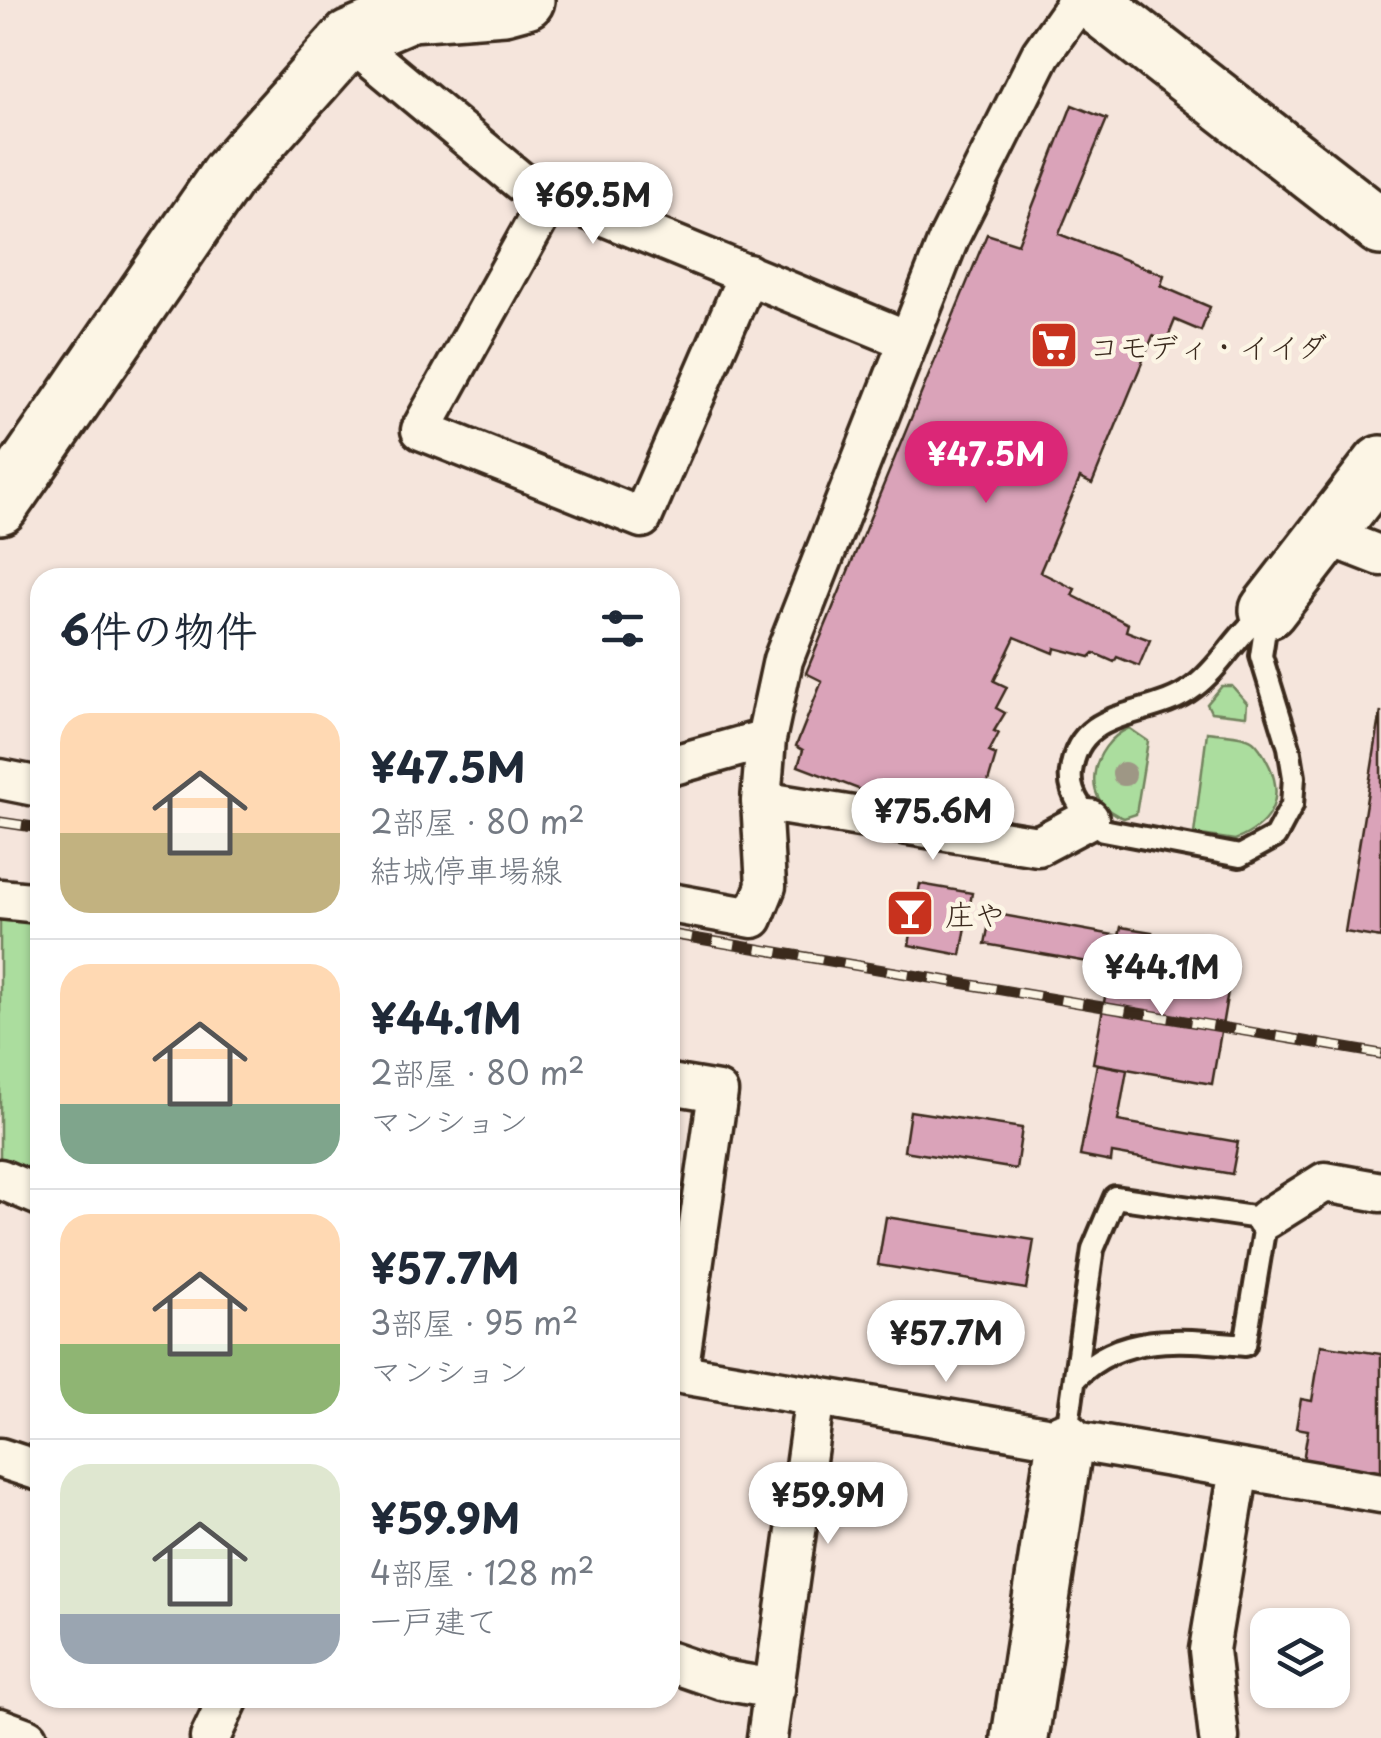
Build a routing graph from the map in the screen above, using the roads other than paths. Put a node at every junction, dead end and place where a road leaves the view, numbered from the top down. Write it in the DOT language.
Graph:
graph roads {
  1 [pos="526,0"];
  2 [pos="1079,0"];
  3 [pos="1090,0"];
  4 [pos="349,39"];
  5 [pos="552,194"];
  6 [pos="1381,227"];
  7 [pos="748,274"];
  8 [pos="907,340"];
  9 [pos="1381,464"];
  10 [pos="0,506"];
  11 [pos="1327,534"];
  12 [pos="1381,556"];
  13 [pos="1268,610"];
  14 [pos="766,739"];
  15 [pos="680,763"];
  16 [pos="0,780"];
  17 [pos="30,785"];
  18 [pos="761,801"];
  19 [pos="1088,819"];
  20 [pos="0,900"];
  21 [pos="30,902"];
  22 [pos="680,905"];
  23 [pos="680,1086"];
  24 [pos="0,1179"];
  25 [pos="30,1192"];
  26 [pos="1381,1192"];
  27 [pos="1266,1219"];
  28 [pos="680,1334"];
  29 [pos="680,1373"];
  30 [pos="1077,1377"];
  31 [pos="815,1396"];
  32 [pos="1066,1440"];
  33 [pos="0,1458"];
  34 [pos="30,1468"];
  35 [pos="1239,1468"];
  36 [pos="1381,1493"];
  37 [pos="680,1665"];
  38 [pos="775,1689"];
  39 [pos="224,1708"];
  40 [pos="0,1728"];
  41 [pos="27,1738"];
  42 [pos="210,1738"];
  43 [pos="767,1738"];
  44 [pos="1020,1738"];
  45 [pos="1219,1738"];
  1 -- 4 [label="street"];
  2 -- 8 [label="street"];
  3 -- 6 [label="street"];
  4 -- 5 [label="street"];
  4 -- 10 [label="street"];
  5 -- 7 [label="street"];
  5 -- 7 [label="street"];
  7 -- 8 [label="street"];
  8 -- 14 [label="street"];
  9 -- 11 [label="street"];
  11 -- 12 [label="street"];
  11 -- 13 [label="street"];
  13 -- 19 [label="lane"];
  13 -- 19 [label="lane"];
  14 -- 15 [label="street"];
  14 -- 18 [label="street"];
  16 -- 17 [label="street"];
  18 -- 19 [label="street"];
  18 -- 22 [label="street"];
  20 -- 21 [label="street"];
  23 -- 28 [label="street"];
  24 -- 25 [label="street"];
  26 -- 27 [label="street"];
  27 -- 30 [label="lane"];
  27 -- 30 [label="lane"];
  29 -- 31 [label="street"];
  30 -- 32 [label="lane"];
  31 -- 32 [label="street"];
  31 -- 38 [label="street"];
  32 -- 35 [label="street"];
  32 -- 44 [label="street"];
  33 -- 34 [label="street"];
  35 -- 36 [label="street"];
  35 -- 45 [label="street"];
  37 -- 38 [label="street"];
  38 -- 43 [label="street"];
  39 -- 42 [label="street"];
  40 -- 41 [label="street"];
}
